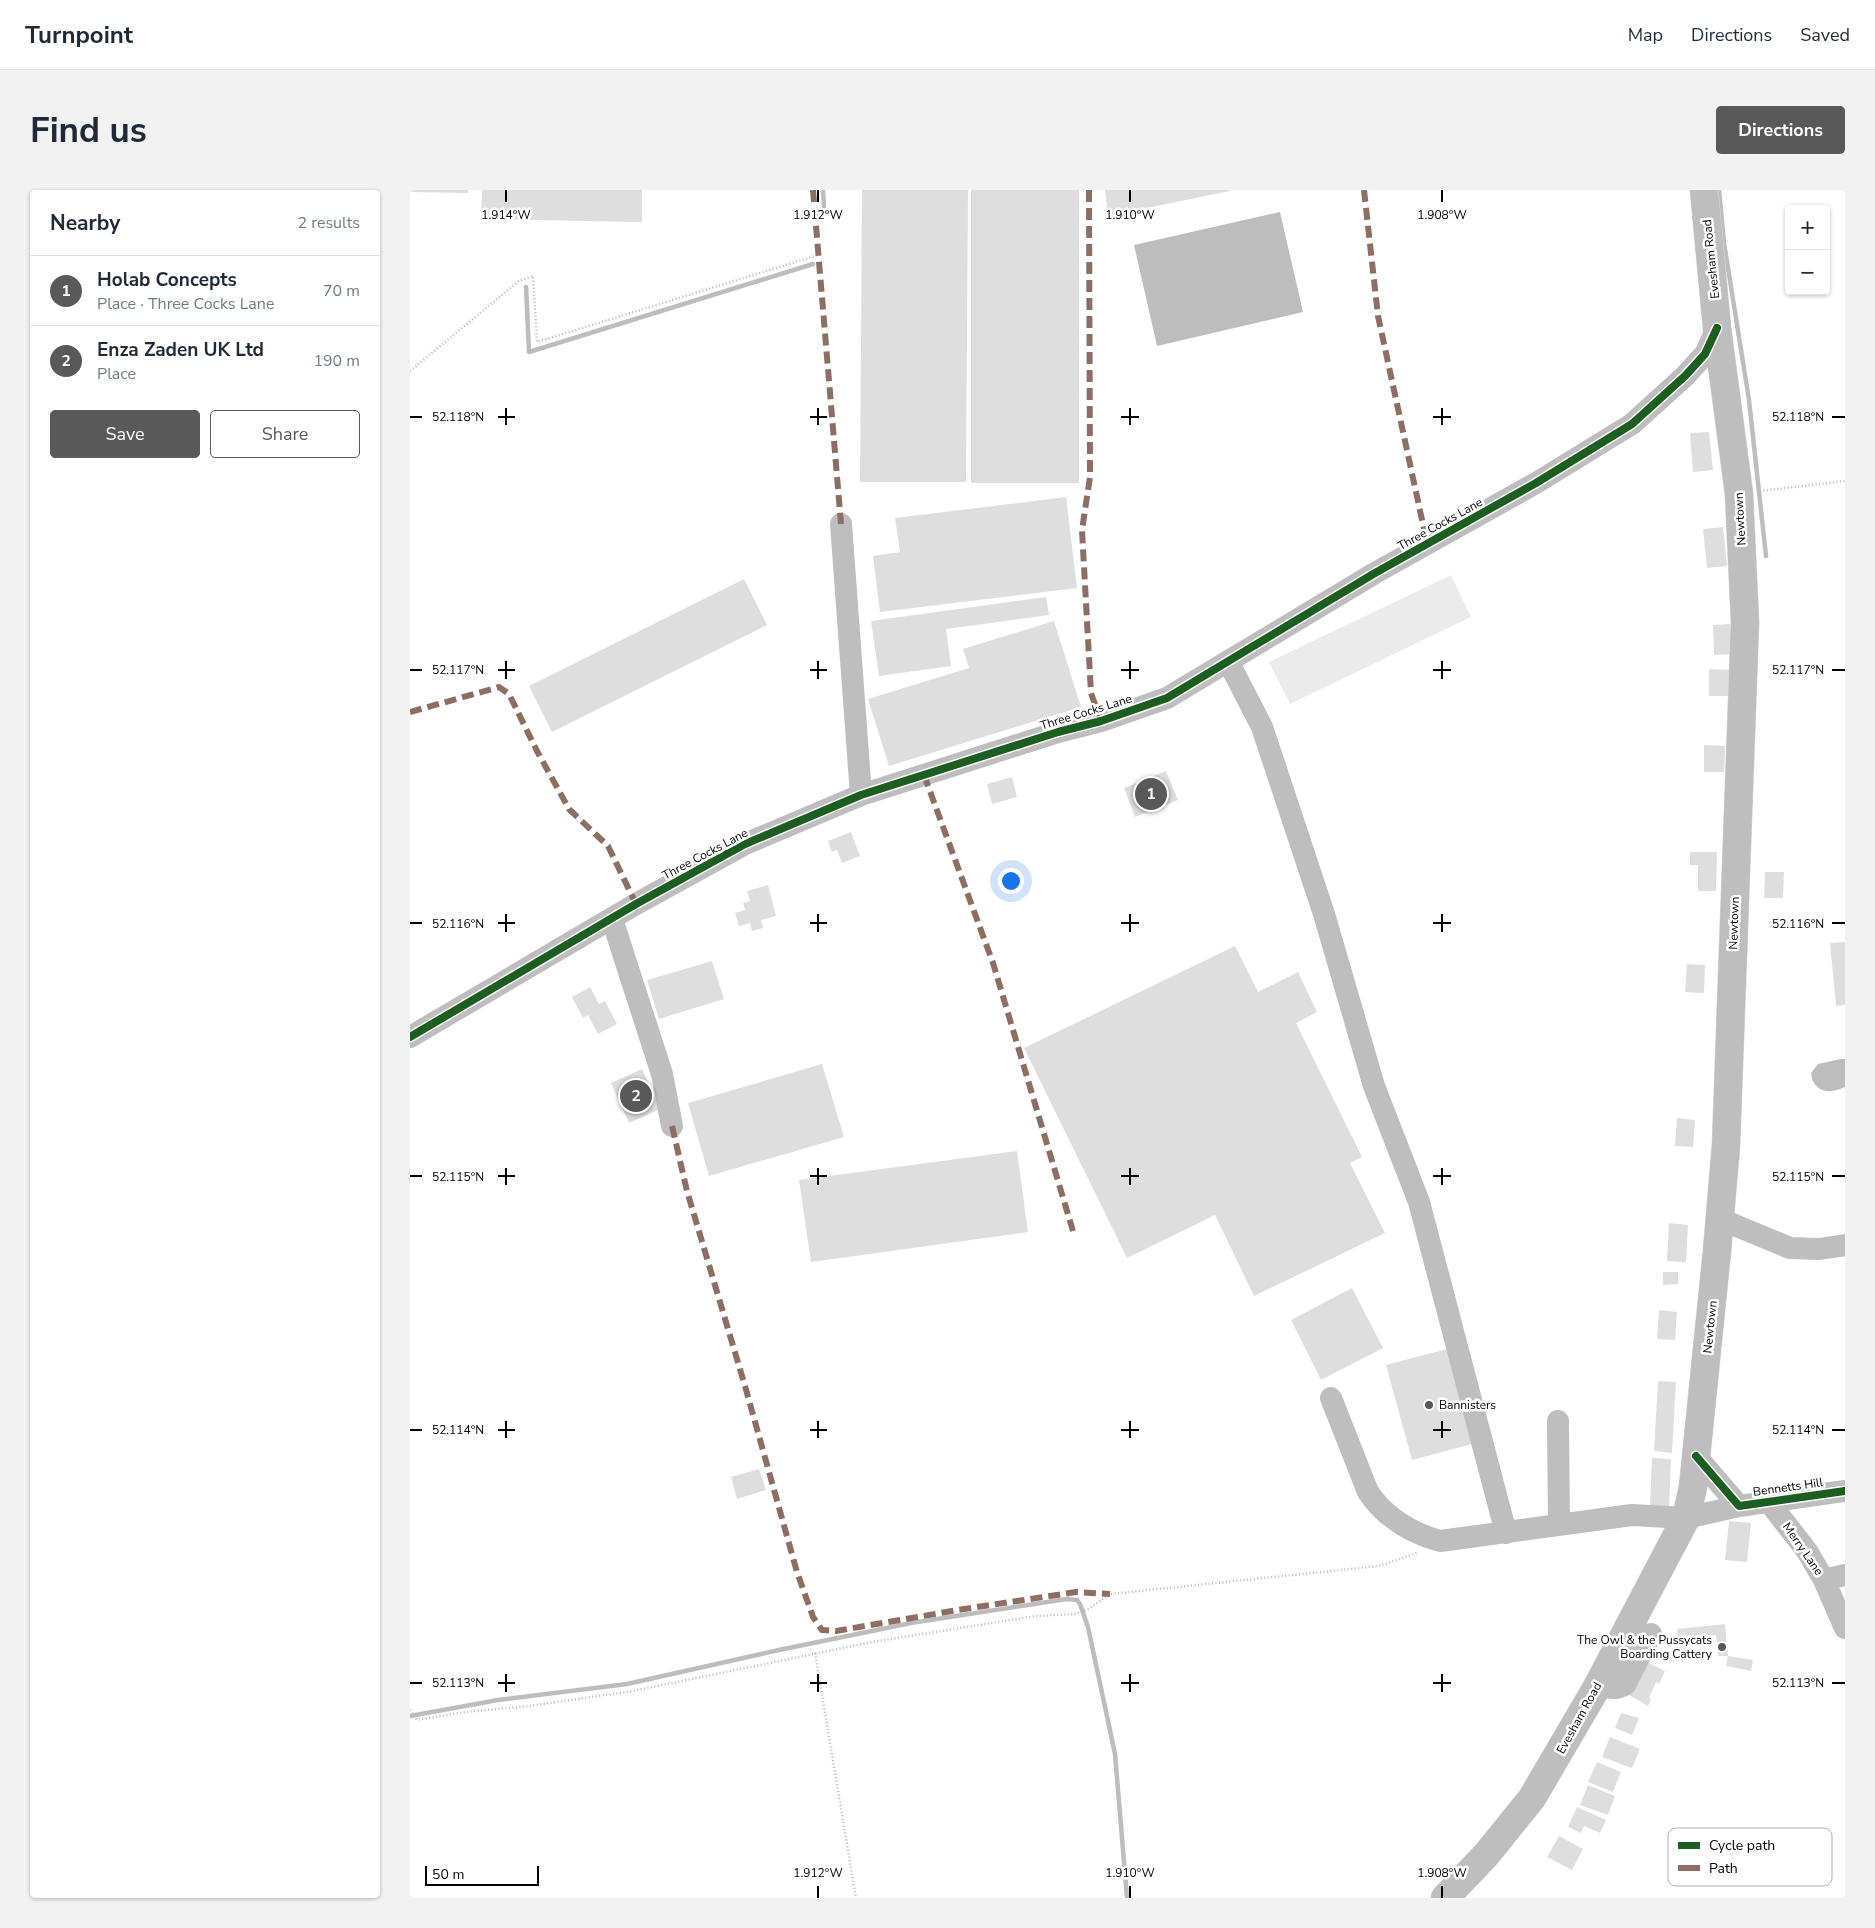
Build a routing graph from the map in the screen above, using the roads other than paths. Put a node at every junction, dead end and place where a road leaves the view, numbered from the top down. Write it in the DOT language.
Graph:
graph roads {
  1 [pos="1704,190"];
  2 [pos="1718,328"];
  3 [pos="1685,376"];
  4 [pos="1724,382"];
  5 [pos="841,524"];
  6 [pos="1228,661"];
  7 [pos="861,795"];
  8 [pos="612,919"];
  9 [pos="410,1037"];
  10 [pos="672,1126"];
  11 [pos="1720,1219"];
  12 [pos="1845,1245"];
  13 [pos="1331,1398"];
  14 [pos="1558,1421"];
  15 [pos="1696,1456"];
  16 [pos="1845,1491"];
  17 [pos="1768,1501"];
  18 [pos="1739,1506"];
  19 [pos="1686,1518"];
  20 [pos="1559,1524"];
  21 [pos="1506,1532"];
  22 [pos="1835,1578"];
  23 [pos="1845,1628"];
  24 [pos="1651,1634"];
  25 [pos="1597,1686"];
  26 [pos="1445,1898"];
  1 -- 2 [label="main road, Evesham Road"];
  2 -- 3 [label="street, Three Cocks Lane"];
  2 -- 4 [label="main road, Newtown"];
  3 -- 4 [label="street"];
  3 -- 6 [label="street, Three Cocks Lane"];
  4 -- 11 [label="main road, Newtown"];
  5 -- 7 [label="street"];
  6 -- 7 [label="street, Three Cocks Lane"];
  6 -- 21 [label="street"];
  7 -- 8 [label="street, Three Cocks Lane"];
  8 -- 9 [label="street, Three Cocks Lane"];
  8 -- 10 [label="street"];
  11 -- 12 [label="street"];
  11 -- 15 [label="main road, Newtown"];
  13 -- 21 [label="street, Bennetts Hill"];
  14 -- 20 [label="street"];
  15 -- 18 [label="street, Bennetts Hill"];
  15 -- 19 [label="main road, Newtown"];
  16 -- 17 [label="street, Bennetts Hill"];
  17 -- 18 [label="street, Bennetts Hill"];
  17 -- 22 [label="street, Merry Lane"];
  18 -- 19 [label="street, Bennetts Hill"];
  19 -- 20 [label="street, Bennetts Hill"];
  19 -- 25 [label="main road, Evesham Road"];
  20 -- 21 [label="street, Bennetts Hill"];
  22 -- 23 [label="street, Merry Lane"];
  24 -- 25 [label="street"];
  25 -- 26 [label="main road, Evesham Road"];
}
